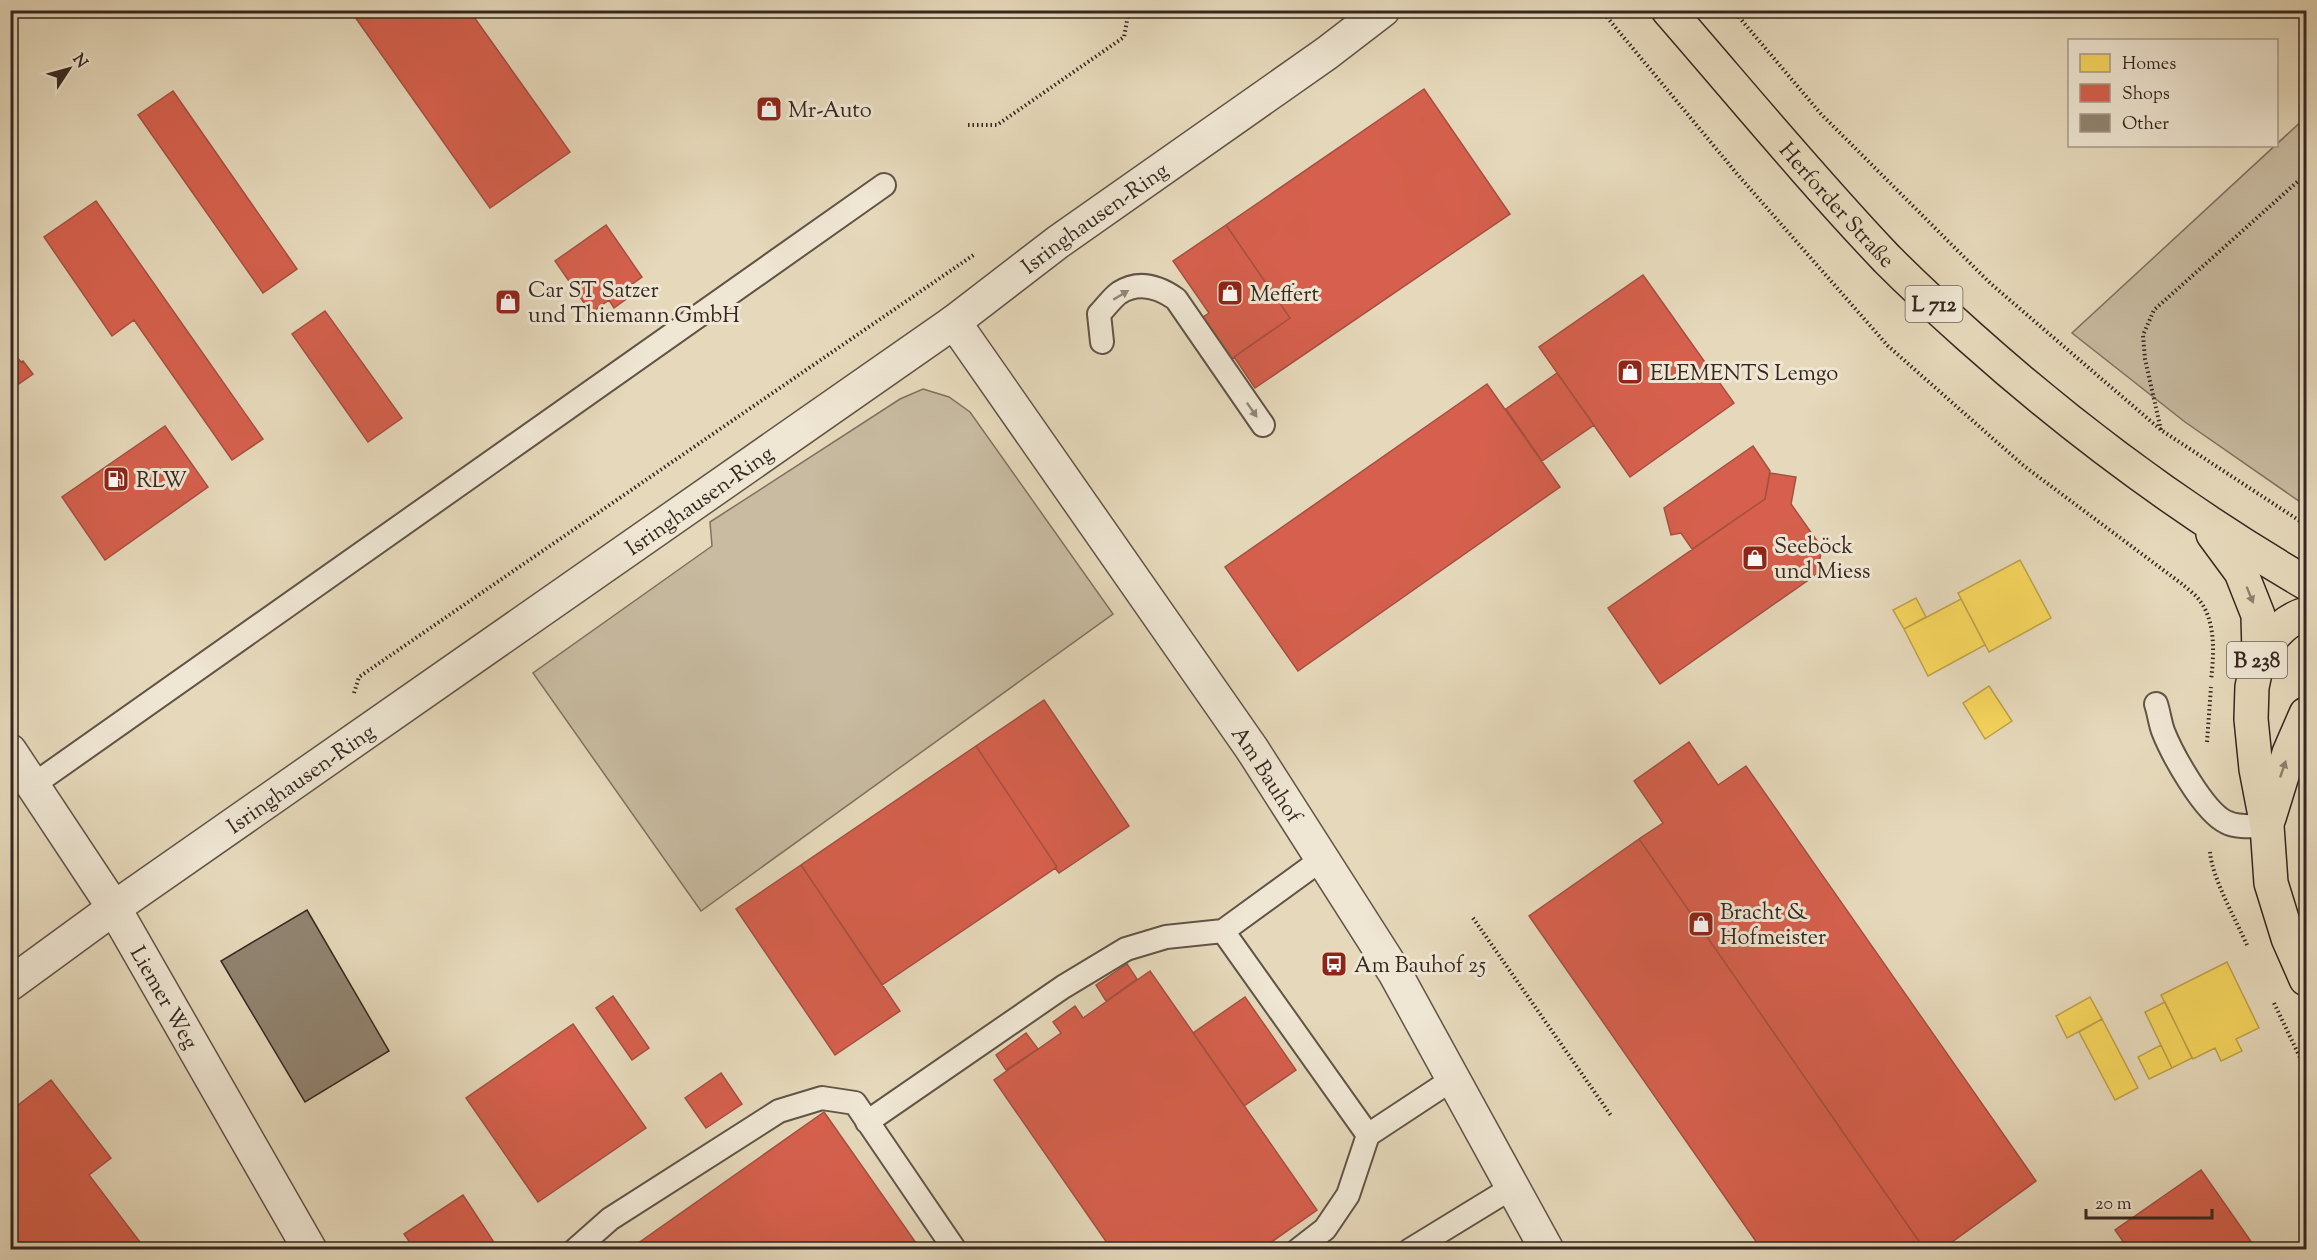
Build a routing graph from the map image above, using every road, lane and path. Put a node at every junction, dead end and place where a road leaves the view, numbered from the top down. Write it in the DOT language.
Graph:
graph roads {
  1 [pos="1129,10"];
  2 [pos="1383,10"];
  3 [pos="1601,10"];
  4 [pos="1668,10"];
  5 [pos="1732,10"];
  6 [pos="968,125"];
  7 [pos="2307,174"];
  8 [pos="884,185"];
  9 [pos="980,250"];
  10 [pos="954,322"];
  11 [pos="1102,342"];
  12 [pos="1263,424"];
  13 [pos="2161,430"];
  14 [pos="2194,513"];
  15 [pos="2307,525"];
  16 [pos="2307,583"];
  17 [pos="2307,614"];
  18 [pos="2259,654"];
  19 [pos="353,696"];
  20 [pos="2156,704"];
  21 [pos="2307,714"];
  22 [pos="10,751"];
  23 [pos="33,785"];
  24 [pos="2208,808"];
  25 [pos="2267,826"];
  26 [pos="1322,859"];
  27 [pos="114,908"];
  28 [pos="1473,918"];
  29 [pos="1223,931"];
  30 [pos="2248,948"];
  31 [pos="2307,979"];
  32 [pos="10,984"];
  33 [pos="2273,1002"];
  34 [pos="2307,1070"];
  35 [pos="1453,1079"];
  36 [pos="1612,1117"];
  37 [pos="867,1122"];
  38 [pos="1368,1135"];
  39 [pos="1513,1187"];
  40 [pos="310,1250"];
  41 [pos="575,1250"];
  42 [pos="955,1250"];
  43 [pos="1299,1250"];
  44 [pos="1410,1250"];
  45 [pos="1547,1250"];
  1 -- 6 [label="path"];
  2 -- 10 [label="street, Isringhausen-Ring"];
  3 -- 24 [label="path"];
  4 -- 14 [label="main road, Herforder Straße / L 712"];
  5 -- 13 [label="path"];
  7 -- 13 [label="path"];
  8 -- 23 [label="lane"];
  9 -- 19 [label="path"];
  10 -- 26 [label="street, Am Bauhof"];
  10 -- 27 [label="street, Isringhausen-Ring"];
  11 -- 12 [label="lane, one-way"];
  13 -- 15 [label="path"];
  14 -- 16 [label="main road, Herforder Straße"];
  14 -- 18 [label="main road, Herforder Straße / B 238, one-way"];
  17 -- 18 [label="main road, B 238"];
  18 -- 25 [label="main road, Herforder Straße / B 238"];
  20 -- 24 [label="lane"];
  25 -- 21 [label="main road, Herforder Straße / B 238, one-way"];
  22 -- 23 [label="street, Liemer Weg"];
  23 -- 27 [label="street, Liemer Weg"];
  24 -- 25 [label="lane"];
  24 -- 30 [label="path"];
  25 -- 31 [label="main road, Herforder Straße / B 238"];
  26 -- 29 [label="lane"];
  26 -- 35 [label="street, Am Bauhof"];
  27 -- 32 [label="street, Isringhausen-Ring"];
  27 -- 40 [label="street, Liemer Weg"];
  28 -- 36 [label="path"];
  29 -- 37 [label="lane"];
  29 -- 38 [label="lane"];
  33 -- 34 [label="path"];
  35 -- 38 [label="lane"];
  35 -- 39 [label="street, Am Bauhof"];
  37 -- 41 [label="lane"];
  37 -- 42 [label="lane"];
  38 -- 43 [label="lane"];
  39 -- 44 [label="lane"];
  39 -- 45 [label="street, Am Bauhof"];
}
